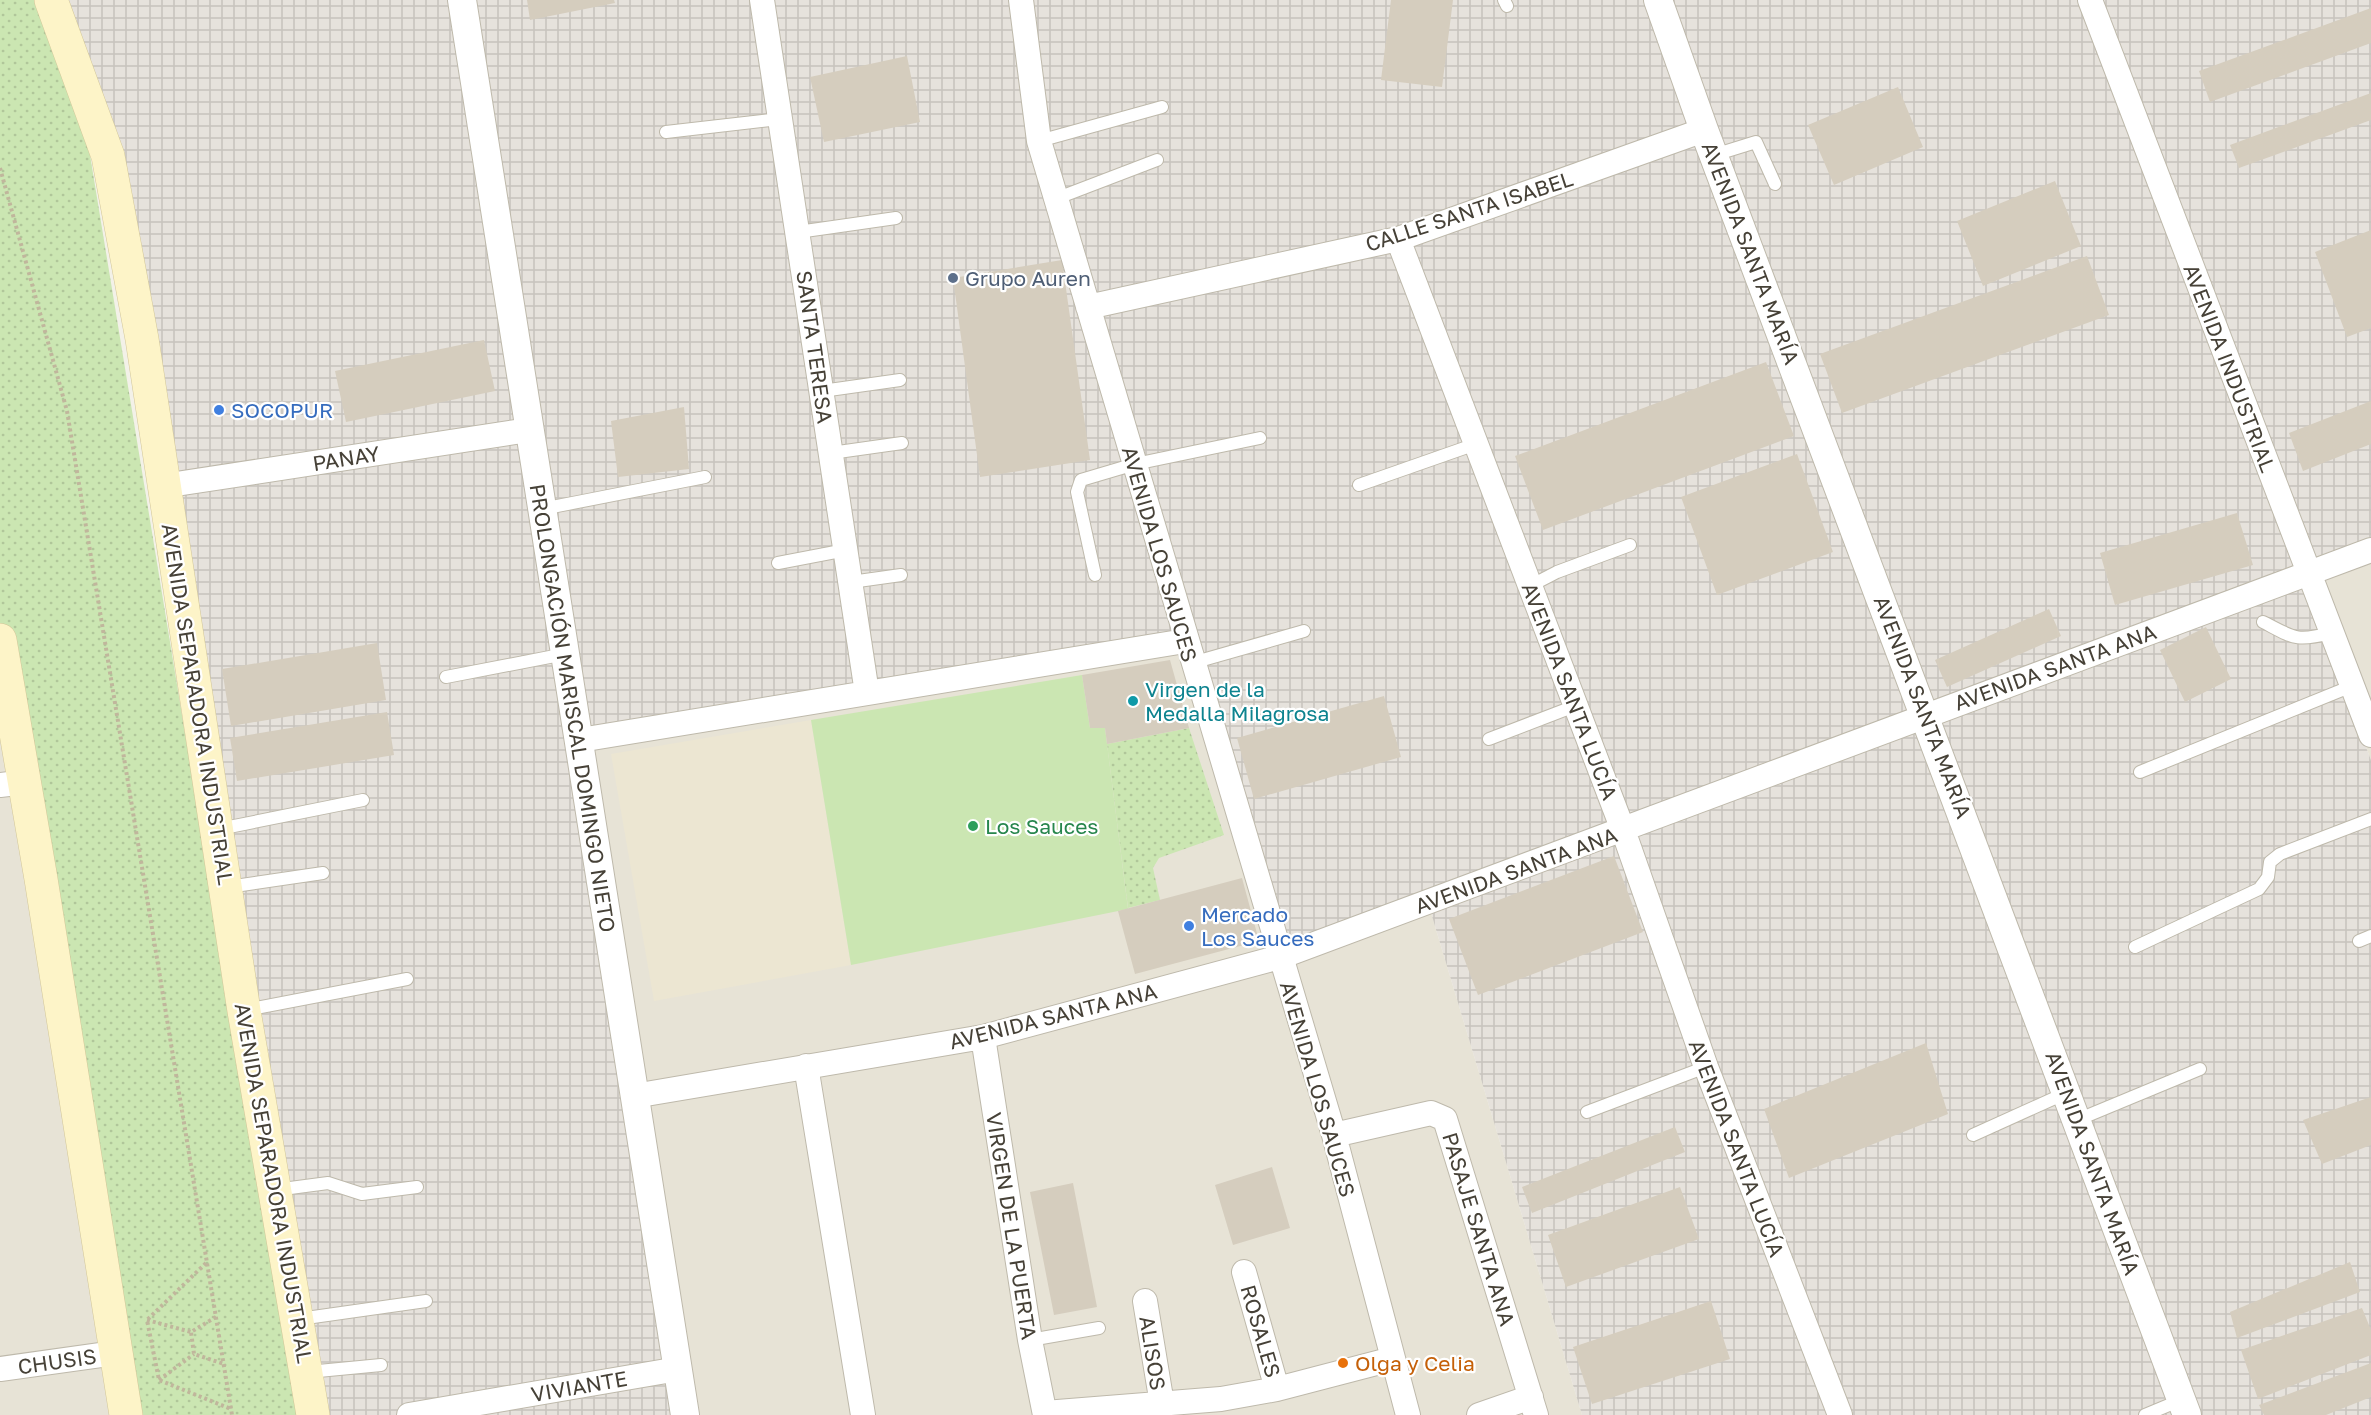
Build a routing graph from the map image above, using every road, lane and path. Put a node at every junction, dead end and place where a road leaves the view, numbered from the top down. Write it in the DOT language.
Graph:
graph roads {
  1 [pos="51,0"];
  2 [pos="462,0"];
  3 [pos="762,0"];
  4 [pos="1021,0"];
  5 [pos="1658,0"];
  6 [pos="2090,0"];
  7 [pos="1162,107"];
  8 [pos="779,119"];
  9 [pos="666,132"];
  10 [pos="1039,141"];
  11 [pos="1709,142"];
  12 [pos="1157,160"];
  13 [pos="0,168"];
  14 [pos="1775,184"];
  15 [pos="1056,199"];
  16 [pos="896,218"];
  17 [pos="798,232"];
  18 [pos="1398,239"];
  19 [pos="1089,307"];
  20 [pos="900,380"];
  21 [pos="822,391"];
  22 [pos="529,430"];
  23 [pos="1260,438"];
  24 [pos="902,443"];
  25 [pos="1476,444"];
  26 [pos="831,453"];
  27 [pos="1135,464"];
  28 [pos="705,477"];
  29 [pos="1359,485"];
  30 [pos="163,486"];
  31 [pos="542,509"];
  32 [pos="1630,544"];
  33 [pos="846,550"];
  34 [pos="2371,550"];
  35 [pos="778,563"];
  36 [pos="2308,573"];
  37 [pos="901,575"];
  38 [pos="1095,575"];
  39 [pos="851,582"];
  40 [pos="1530,586"];
  41 [pos="2263,622"];
  42 [pos="1304,631"];
  43 [pos="2331,633"];
  44 [pos="0,640"];
  45 [pos="1189,652"];
  46 [pos="566,654"];
  47 [pos="446,677"];
  48 [pos="2352,686"];
  49 [pos="867,693"];
  50 [pos="1575,706"];
  51 [pos="1925,714"];
  52 [pos="2371,735"];
  53 [pos="1489,739"];
  54 [pos="580,740"];
  55 [pos="2140,772"];
  56 [pos="13,784"];
  57 [pos="363,800"];
  58 [pos="2371,819"];
  59 [pos="218,829"];
  60 [pos="1623,830"];
  61 [pos="324,873"];
  62 [pos="228,887"];
  63 [pos="2371,936"];
  64 [pos="2359,942"];
  65 [pos="2135,947"];
  66 [pos="1280,957"];
  67 [pos="407,980"];
  68 [pos="244,1011"];
  69 [pos="983,1037"];
  70 [pos="806,1066"];
  71 [pos="1706,1067"];
  72 [pos="2200,1069"];
  73 [pos="2067,1092"];
  74 [pos="634,1096"];
  75 [pos="1587,1112"];
  76 [pos="2077,1120"];
  77 [pos="1973,1134"];
  78 [pos="1334,1135"];
  79 [pos="417,1187"];
  80 [pos="274,1190"];
  81 [pos="207,1263"];
  82 [pos="1244,1272"];
  83 [pos="426,1301"];
  84 [pos="1145,1301"];
  85 [pos="216,1317"];
  86 [pos="297,1319"];
  87 [pos="147,1320"];
  88 [pos="1100,1328"];
  89 [pos="191,1332"];
  90 [pos="1030,1340"];
  91 [pos="114,1353"];
  92 [pos="194,1354"];
  93 [pos="1392,1359"];
  94 [pos="224,1364"];
  95 [pos="381,1365"];
  96 [pos="0,1369"];
  97 [pos="678,1369"];
  98 [pos="306,1372"];
  99 [pos="159,1380"];
  100 [pos="1278,1389"];
  101 [pos="1162,1404"];
  102 [pos="1533,1406"];
  103 [pos="2184,1407"];
  104 [pos="231,1412"];
  105 [pos="1045,1414"];
  106 [pos="126,1415"];
  107 [pos="313,1415"];
  108 [pos="410,1415"];
  109 [pos="685,1415"];
  110 [pos="863,1415"];
  111 [pos="1408,1415"];
  112 [pos="1479,1415"];
  113 [pos="1839,1415"];
  114 [pos="2145,1415"];
  1 -- 30 [label="main road, AVENIDA SEPARADORA INDUSTRIAL"];
  2 -- 22 [label="street, PROLONGACIÓN MARISCAL DOMINGO NIETO"];
  3 -- 8 [label="street, SANTA TERESA"];
  4 -- 10 [label="street, AVENIDA LOS SAUCES"];
  5 -- 11 [label="street, AVENIDA SANTA MARÍA"];
  6 -- 36 [label="street, AVENIDA INDUSTRIAL"];
  7 -- 10 [label="lane"];
  8 -- 9 [label="lane"];
  8 -- 17 [label="street, SANTA TERESA"];
  10 -- 15 [label="street, AVENIDA LOS SAUCES"];
  11 -- 14 [label="lane"];
  11 -- 18 [label="street, CALLE SANTA ISABEL"];
  11 -- 51 [label="street, AVENIDA SANTA MARÍA"];
  12 -- 15 [label="lane"];
  13 -- 81 [label="path"];
  15 -- 19 [label="street, AVENIDA LOS SAUCES"];
  16 -- 17 [label="lane"];
  17 -- 21 [label="street, SANTA TERESA"];
  18 -- 19 [label="street, CALLE SANTA ISABEL"];
  18 -- 25 [label="street, AVENIDA SANTA LUCÍA"];
  19 -- 27 [label="street, AVENIDA LOS SAUCES"];
  20 -- 21 [label="lane"];
  21 -- 26 [label="street, SANTA TERESA"];
  22 -- 30 [label="street, PANAY"];
  22 -- 31 [label="street, PROLONGACIÓN MARISCAL DOMINGO NIETO"];
  23 -- 27 [label="lane"];
  24 -- 26 [label="lane"];
  25 -- 29 [label="lane"];
  25 -- 40 [label="street, AVENIDA SANTA LUCÍA"];
  26 -- 33 [label="street, SANTA TERESA"];
  27 -- 38 [label="lane"];
  27 -- 45 [label="street, AVENIDA LOS SAUCES"];
  28 -- 31 [label="lane"];
  30 -- 59 [label="main road, AVENIDA SEPARADORA INDUSTRIAL"];
  31 -- 46 [label="street, PROLONGACIÓN MARISCAL DOMINGO NIETO"];
  32 -- 40 [label="lane"];
  33 -- 35 [label="lane"];
  33 -- 39 [label="street, SANTA TERESA"];
  34 -- 36 [label="street, AVENIDA SANTA ANA"];
  36 -- 43 [label="street, AVENIDA INDUSTRIAL"];
  36 -- 51 [label="street, AVENIDA SANTA ANA"];
  37 -- 39 [label="lane"];
  39 -- 49 [label="street, SANTA TERESA"];
  40 -- 50 [label="street, AVENIDA SANTA LUCÍA"];
  41 -- 43 [label="lane"];
  42 -- 45 [label="lane"];
  43 -- 48 [label="street, AVENIDA INDUSTRIAL"];
  44 -- 56 [label="main road"];
  45 -- 49 [label="street"];
  45 -- 66 [label="street, AVENIDA LOS SAUCES"];
  46 -- 47 [label="lane"];
  46 -- 54 [label="street, PROLONGACIÓN MARISCAL DOMINGO NIETO"];
  48 -- 52 [label="street, AVENIDA INDUSTRIAL"];
  48 -- 55 [label="lane"];
  49 -- 54 [label="street"];
  50 -- 53 [label="lane"];
  50 -- 60 [label="street, AVENIDA SANTA LUCÍA"];
  51 -- 60 [label="street, AVENIDA SANTA ANA"];
  51 -- 73 [label="street, AVENIDA SANTA MARÍA"];
  54 -- 74 [label="street, PROLONGACIÓN MARISCAL DOMINGO NIETO"];
  56 -- 91 [label="main road"];
  57 -- 59 [label="lane"];
  58 -- 65 [label="lane"];
  59 -- 62 [label="main road, AVENIDA SEPARADORA INDUSTRIAL"];
  60 -- 66 [label="street, AVENIDA SANTA ANA"];
  60 -- 71 [label="street, AVENIDA SANTA LUCÍA"];
  61 -- 62 [label="lane"];
  62 -- 68 [label="main road, AVENIDA SEPARADORA INDUSTRIAL"];
  63 -- 64 [label="lane"];
  66 -- 69 [label="street, AVENIDA SANTA ANA"];
  66 -- 78 [label="street, AVENIDA LOS SAUCES"];
  67 -- 68 [label="lane"];
  68 -- 80 [label="main road, AVENIDA SEPARADORA INDUSTRIAL"];
  69 -- 70 [label="street, AVENIDA SANTA ANA"];
  69 -- 90 [label="street, VIRGEN DE LA PUERTA"];
  70 -- 74 [label="street, AVENIDA SANTA ANA"];
  70 -- 110 [label="street"];
  71 -- 75 [label="lane"];
  71 -- 113 [label="street, AVENIDA SANTA LUCÍA"];
  72 -- 76 [label="lane"];
  73 -- 76 [label="street, AVENIDA SANTA MARÍA"];
  73 -- 77 [label="lane"];
  74 -- 97 [label="street, PROLONGACIÓN MARISCAL DOMINGO NIETO"];
  76 -- 103 [label="street, AVENIDA SANTA MARÍA"];
  78 -- 93 [label="street, AVENIDA LOS SAUCES"];
  78 -- 102 [label="street, PASAJE SANTA ANA"];
  79 -- 80 [label="lane"];
  80 -- 86 [label="main road, AVENIDA SEPARADORA INDUSTRIAL"];
  81 -- 85 [label="path"];
  81 -- 87 [label="path"];
  82 -- 100 [label="street, ROSALES"];
  83 -- 86 [label="lane"];
  84 -- 101 [label="street, ALISOS"];
  85 -- 89 [label="path"];
  85 -- 94 [label="path"];
  86 -- 98 [label="main road, AVENIDA SEPARADORA INDUSTRIAL"];
  87 -- 89 [label="path"];
  87 -- 99 [label="path"];
  88 -- 90 [label="lane"];
  89 -- 92 [label="path"];
  90 -- 105 [label="street, VIRGEN DE LA PUERTA"];
  91 -- 96 [label="street, CHUSIS"];
  91 -- 106 [label="main road"];
  92 -- 94 [label="path"];
  92 -- 99 [label="path"];
  93 -- 100 [label="street"];
  93 -- 111 [label="street, AVENIDA LOS SAUCES"];
  94 -- 104 [label="path"];
  95 -- 98 [label="lane"];
  97 -- 108 [label="street, VIVIANTE"];
  97 -- 109 [label="street, PROLONGACIÓN MARISCAL DOMINGO NIETO"];
  98 -- 107 [label="main road, AVENIDA SEPARADORA INDUSTRIAL"];
  99 -- 104 [label="path"];
  100 -- 101 [label="street"];
  101 -- 105 [label="street"];
  102 -- 112 [label="street"];
  103 -- 114 [label="lane"];
}
